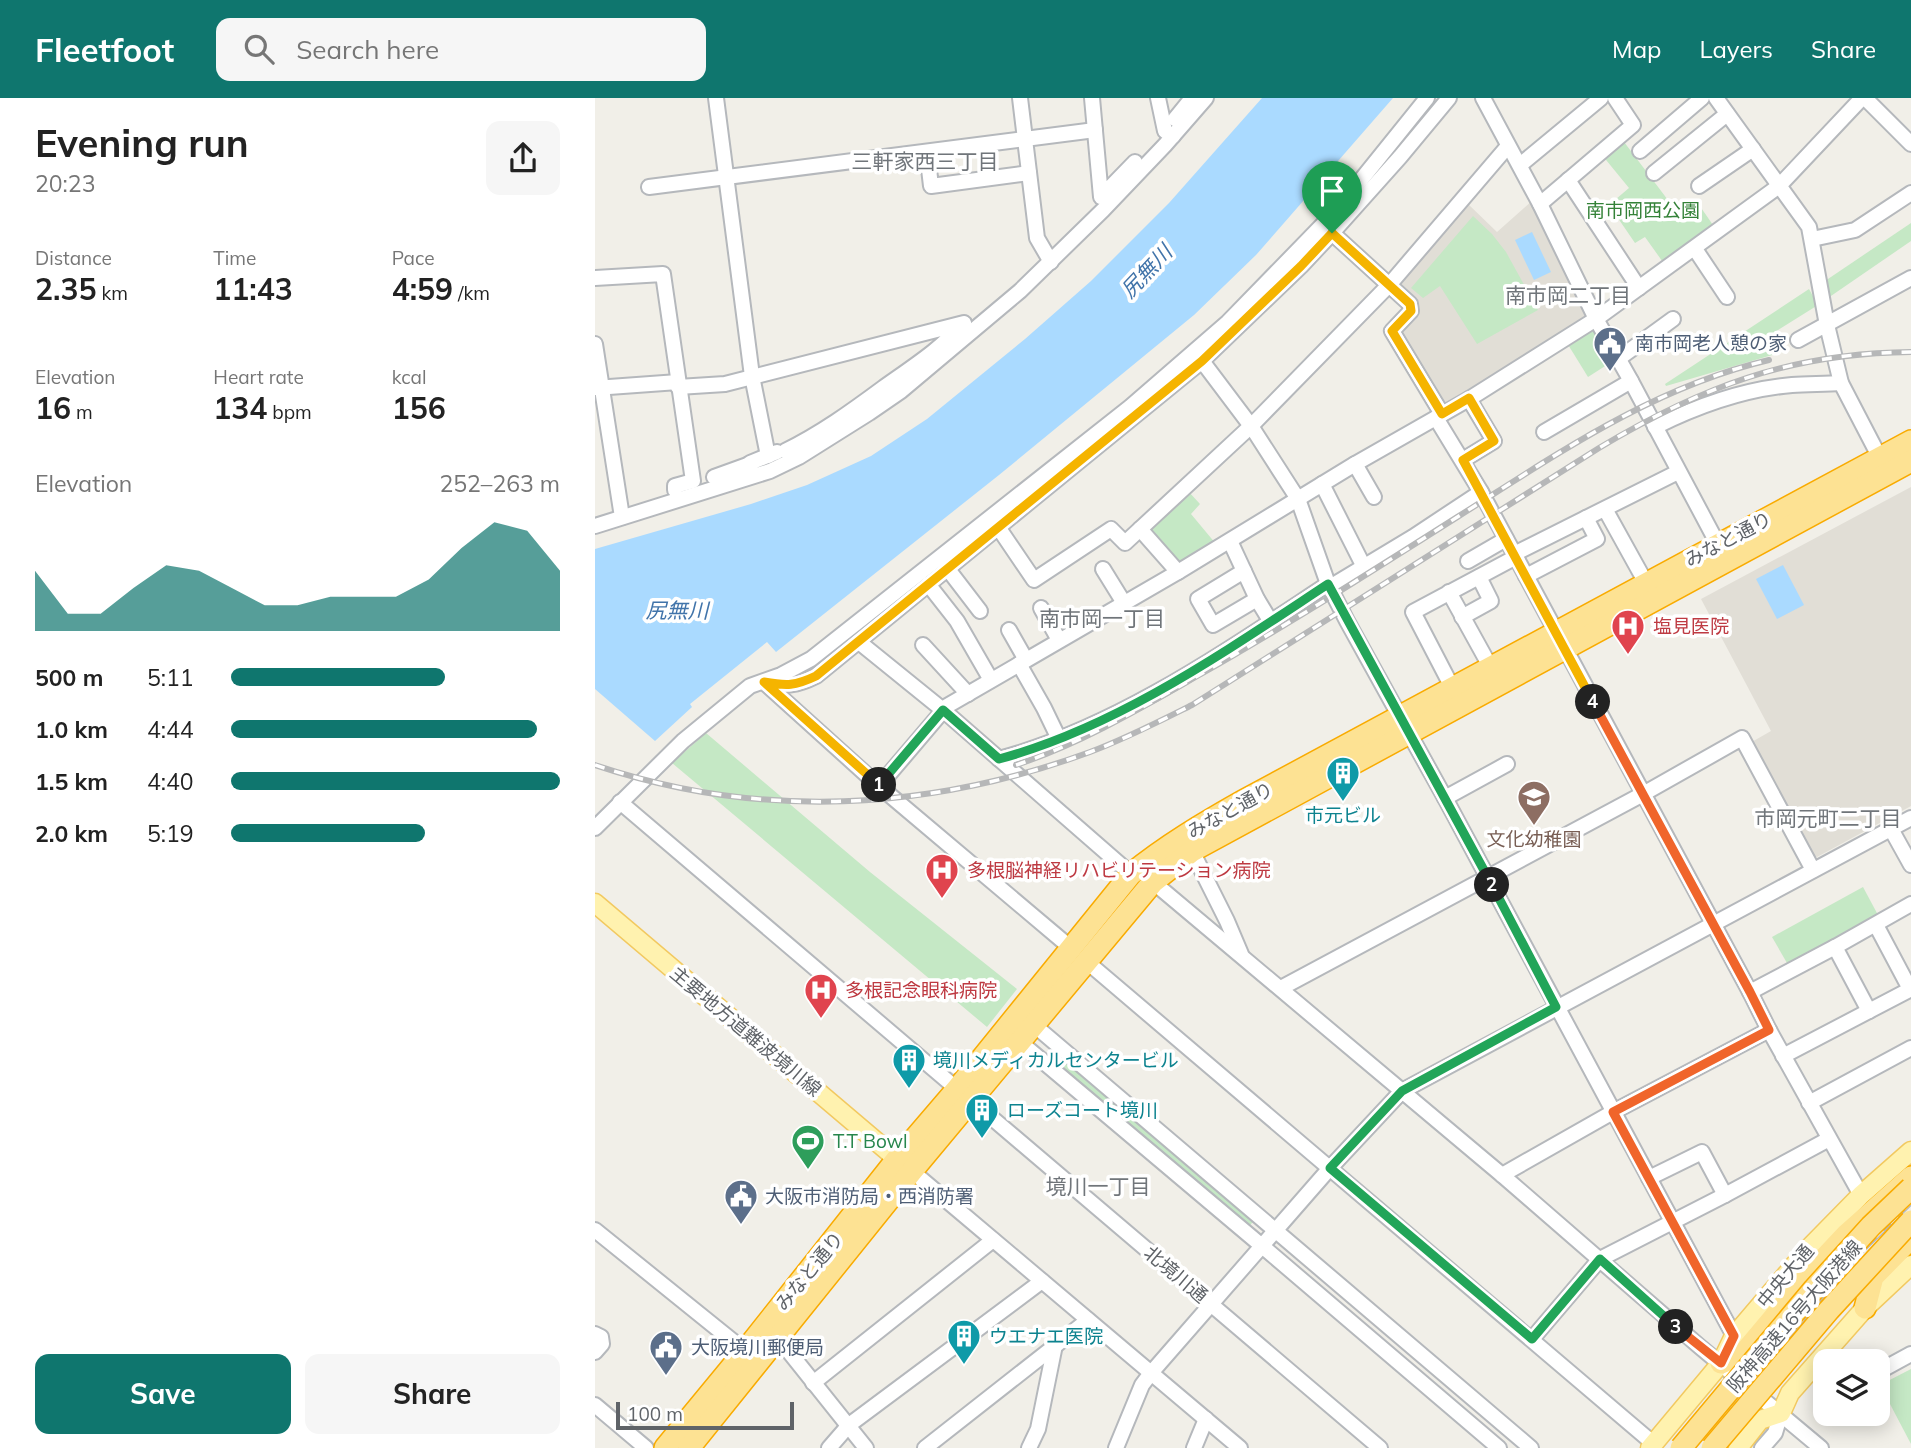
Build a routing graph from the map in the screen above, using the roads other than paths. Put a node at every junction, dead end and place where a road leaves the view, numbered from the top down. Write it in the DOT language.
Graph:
graph roads {
  1 [pos="716,98"];
  2 [pos="1020,98"];
  3 [pos="1092,98"];
  4 [pos="1158,98"];
  5 [pos="1192,98"];
  6 [pos="1206,98"];
  7 [pos="1427,98"];
  8 [pos="1449,98"];
  9 [pos="1483,98"];
  10 [pos="1601,98"];
  11 [pos="1702,98"];
  12 [pos="1716,98"];
  13 [pos="1864,98"];
  14 [pos="1621,100"];
  15 [pos="1727,114"];
  16 [pos="1095,130"];
  17 [pos="1169,134"];
  18 [pos="1025,139"];
  19 [pos="1911,144"];
  20 [pos="1508,146"];
  21 [pos="1753,149"];
  22 [pos="1640,151"];
  23 [pos="927,152"];
  24 [pos="1135,162"];
  25 [pos="1520,166"];
  26 [pos="1029,173"];
  27 [pos="1654,173"];
  28 [pos="726,177"];
  29 [pos="1568,180"];
  30 [pos="1699,186"];
  31 [pos="1779,186"];
  32 [pos="649,187"];
  33 [pos="1911,193"];
  34 [pos="1540,204"];
  35 [pos="1332,233"];
  36 [pos="1812,239"];
  37 [pos="1695,249"];
  38 [pos="1051,262"];
  39 [pos="595,278"];
  40 [pos="1911,278"];
  41 [pos="1390,284"];
  42 [pos="1639,288"];
  43 [pos="1727,297"];
  44 [pos="1597,319"];
  45 [pos="1673,319"];
  46 [pos="1828,324"];
  47 [pos="1798,341"];
  48 [pos="595,344"];
  49 [pos="1618,359"];
  50 [pos="1202,361"];
  51 [pos="752,376"];
  52 [pos="1631,380"];
  53 [pos="1841,383"];
  54 [pos="678,384"];
  55 [pos="599,388"];
  56 [pos="1469,398"];
  57 [pos="1439,416"];
  58 [pos="1251,426"];
  59 [pos="1655,427"];
  60 [pos="1544,432"];
  61 [pos="1911,441"];
  62 [pos="768,456"];
  63 [pos="1879,458"];
  64 [pos="1463,460"];
  65 [pos="1911,461"];
  66 [pos="1355,464"];
  67 [pos="1678,472"];
  68 [pos="1322,484"];
  69 [pos="695,487"];
  70 [pos="675,490"];
  71 [pos="1481,492"];
  72 [pos="1374,497"];
  73 [pos="1297,499"];
  74 [pos="1605,509"];
  75 [pos="622,517"];
  76 [pos="1586,518"];
  77 [pos="595,526"];
  78 [pos="998,527"];
  79 [pos="1140,529"];
  80 [pos="1506,539"];
  81 [pos="1230,541"];
  82 [pos="1722,553"];
  83 [pos="1515,556"];
  84 [pos="1468,561"];
  85 [pos="1364,567"];
  86 [pos="947,568"];
  87 [pos="1103,569"];
  88 [pos="1244,571"];
  89 [pos="1178,572"];
  90 [pos="1479,576"];
  91 [pos="1526,576"];
  92 [pos="1646,583"];
  93 [pos="927,584"];
  94 [pos="1329,585"];
  95 [pos="1449,592"];
  96 [pos="1257,599"];
  97 [pos="1124,603"];
  98 [pos="1041,608"];
  99 [pos="979,611"];
  100 [pos="1462,617"];
  101 [pos="1271,622"];
  102 [pos="1009,630"];
  103 [pos="1059,640"];
  104 [pos="1561,641"];
  105 [pos="859,642"];
  106 [pos="923,645"];
  107 [pos="1022,662"];
  108 [pos="1492,668"];
  109 [pos="991,680"];
  110 [pos="764,682"];
  111 [pos="1453,690"];
  112 [pos="968,694"];
  113 [pos="943,710"];
  114 [pos="1406,724"];
  115 [pos="1059,739"];
  116 [pos="999,759"];
  117 [pos="1507,764"];
  118 [pos="879,786"];
  119 [pos="1643,794"];
  120 [pos="1445,797"];
  121 [pos="620,802"];
  122 [pos="1911,818"];
  123 [pos="595,828"];
  124 [pos="1891,829"];
  125 [pos="1192,851"];
  126 [pos="1911,865"];
  127 [pos="1813,870"];
  128 [pos="1132,874"];
  129 [pos="1487,876"];
  130 [pos="1153,882"];
  131 [pos="595,903"];
  132 [pos="1911,904"];
  133 [pos="1714,924"];
  134 [pos="1876,925"];
  135 [pos="1835,947"];
  136 [pos="1079,954"];
  137 [pos="1241,955"];
  138 [pos="1281,988"];
  139 [pos="1911,989"];
  140 [pos="1750,992"];
  141 [pos="1556,1007"];
  142 [pos="1869,1011"];
  143 [pos="1034,1025"];
  144 [pos="1769,1030"];
  145 [pos="1020,1042"];
  146 [pos="1911,1048"];
  147 [pos="1783,1056"];
  148 [pos="1402,1091"];
  149 [pos="965,1095"];
  150 [pos="1809,1103"];
  151 [pos="1613,1112"];
  152 [pos="1829,1139"];
  153 [pos="1911,1151"];
  154 [pos="904,1165"];
  155 [pos="1330,1168"];
  156 [pos="1501,1175"];
  157 [pos="1911,1177"];
  158 [pos="1649,1178"];
  159 [pos="1911,1188"];
  160 [pos="1725,1195"];
  161 [pos="1861,1195"];
  162 [pos="1911,1221"];
  163 [pos="1672,1222"];
  164 [pos="595,1230"];
  165 [pos="1276,1232"];
  166 [pos="1911,1238"];
  167 [pos="993,1240"];
  168 [pos="1262,1246"];
  169 [pos="1600,1259"];
  170 [pos="1911,1265"];
  171 [pos="1042,1281"];
  172 [pos="1211,1304"];
  173 [pos="1865,1308"];
  174 [pos="1088,1320"];
  175 [pos="595,1334"];
  176 [pos="778,1338"];
  177 [pos="1532,1339"];
  178 [pos="1743,1340"];
  179 [pos="1055,1345"];
  180 [pos="1832,1349"];
  181 [pos="745,1351"];
  182 [pos="595,1352"];
  183 [pos="1911,1354"];
  184 [pos="1721,1363"];
  185 [pos="1890,1365"];
  186 [pos="1813,1370"];
  187 [pos="1151,1373"];
  188 [pos="813,1382"];
  189 [pos="595,1405"];
  190 [pos="1781,1413"];
  191 [pos="1206,1419"];
  192 [pos="849,1425"];
  193 [pos="1652,1446"];
  194 [pos="646,1448"];
  195 [pos="665,1448"];
  196 [pos="689,1448"];
  197 [pos="829,1448"];
  198 [pos="866,1448"];
  199 [pos="925,1448"];
  200 [pos="1029,1448"];
  201 [pos="1116,1448"];
  202 [pos="1194,1448"];
  203 [pos="1240,1448"];
  204 [pos="1380,1448"];
  205 [pos="1499,1448"];
  206 [pos="1531,1448"];
  207 [pos="1681,1448"];
  208 [pos="1712,1448"];
  209 [pos="1738,1448"];
  210 [pos="1762,1448"];
  211 [pos="1821,1448"];
  1 -- 28 [label="street"];
  2 -- 18 [label="street"];
  3 -- 16 [label="street"];
  4 -- 17 [label="street"];
  5 -- 17 [label="street"];
  6 -- 17 [label="street"];
  7 -- 110 [label="street"];
  8 -- 35 [label="street"];
  9 -- 20 [label="street"];
  10 -- 25 [label="street"];
  11 -- 22 [label="street"];
  12 -- 15 [label="street"];
  13 -- 19 [label="street"];
  13 -- 31 [label="street"];
  14 -- 29 [label="street"];
  15 -- 21 [label="street"];
  15 -- 27 [label="street"];
  16 -- 18 [label="street"];
  16 -- 24 [label="street"];
  17 -- 38 [label="street"];
  18 -- 23 [label="street"];
  18 -- 26 [label="street"];
  20 -- 25 [label="street"];
  20 -- 41 [label="street"];
  21 -- 30 [label="street"];
  21 -- 31 [label="street"];
  23 -- 26 [label="street"];
  23 -- 28 [label="street"];
  25 -- 34 [label="street"];
  26 -- 38 [label="street"];
  28 -- 32 [label="street"];
  28 -- 51 [label="street"];
  29 -- 34 [label="street"];
  29 -- 42 [label="street"];
  31 -- 36 [label="street"];
  31 -- 37 [label="street"];
  33 -- 36 [label="street"];
  34 -- 44 [label="street"];
  35 -- 41 [label="street"];
  35 -- 50 [label="street"];
  36 -- 46 [label="street"];
  37 -- 42 [label="street"];
  37 -- 43 [label="street"];
  38 -- 69 [label="street"];
  39 -- 54 [label="street"];
  40 -- 46 [label="street"];
  41 -- 57 [label="street"];
  41 -- 58 [label="street"];
  42 -- 44 [label="street"];
  44 -- 49 [label="street"];
  44 -- 56 [label="street"];
  45 -- 49 [label="street"];
  46 -- 47 [label="street"];
  46 -- 53 [label="street"];
  48 -- 55 [label="street"];
  49 -- 52 [label="street"];
  50 -- 58 [label="street"];
  50 -- 78 [label="street"];
  51 -- 54 [label="street"];
  51 -- 62 [label="street"];
  51 -- 62 [label="street"];
  52 -- 59 [label="street"];
  52 -- 60 [label="street"];
  53 -- 59 [label="street"];
  53 -- 63 [label="street"];
  54 -- 55 [label="street"];
  54 -- 69 [label="street"];
  55 -- 75 [label="street"];
  56 -- 57 [label="street"];
  56 -- 64 [label="street"];
  57 -- 64 [label="street"];
  57 -- 66 [label="street"];
  58 -- 73 [label="street"];
  58 -- 79 [label="street"];
  59 -- 67 [label="street"];
  61 -- 63 [label="highway, みなと通り"];
  62 -- 69 [label="street"];
  63 -- 82 [label="highway, みなと通り"];
  64 -- 71 [label="street"];
  65 -- 82 [label="highway, みなと通り"];
  66 -- 68 [label="street"];
  66 -- 72 [label="street"];
  67 -- 74 [label="street"];
  67 -- 82 [label="street"];
  68 -- 73 [label="street"];
  68 -- 85 [label="street"];
  69 -- 70 [label="street"];
  69 -- 75 [label="street"];
  71 -- 80 [label="street"];
  71 -- 85 [label="street"];
  73 -- 81 [label="street"];
  73 -- 94 [label="street"];
  74 -- 76 [label="street"];
  74 -- 92 [label="street"];
  75 -- 77 [label="street"];
  76 -- 83 [label="street"];
  76 -- 91 [label="street"];
  78 -- 79 [label="street"];
  78 -- 86 [label="street"];
  79 -- 89 [label="street"];
  80 -- 83 [label="street"];
  80 -- 84 [label="street"];
  81 -- 88 [label="street"];
  81 -- 89 [label="street"];
  82 -- 92 [label="highway, みなと通り"];
  82 -- 104 [label="highway, みなと通り"];
  83 -- 90 [label="street"];
  83 -- 91 [label="street"];
  85 -- 94 [label="street"];
  86 -- 93 [label="street"];
  86 -- 99 [label="street"];
  87 -- 97 [label="street"];
  88 -- 96 [label="street"];
  88 -- 96 [label="street"];
  89 -- 97 [label="street"];
  90 -- 95 [label="street"];
  90 -- 100 [label="street"];
  91 -- 104 [label="street"];
  92 -- 104 [label="highway, みなと通り"];
  93 -- 105 [label="street"];
  93 -- 109 [label="street"];
  94 -- 101 [label="street"];
  94 -- 114 [label="street"];
  95 -- 100 [label="street"];
  95 -- 111 [label="street"];
  96 -- 101 [label="street"];
  97 -- 103 [label="street"];
  98 -- 103 [label="street"];
  100 -- 108 [label="street"];
  101 -- 115 [label="street"];
  102 -- 107 [label="street"];
  103 -- 107 [label="street"];
  104 -- 108 [label="highway, みなと通り"];
  104 -- 114 [label="highway, みなと通り"];
  104 -- 119 [label="street"];
  105 -- 110 [label="street"];
  105 -- 113 [label="street"];
  106 -- 112 [label="street"];
  107 -- 109 [label="street"];
  107 -- 115 [label="street"];
  108 -- 111 [label="highway, みなと通り"];
  109 -- 112 [label="street"];
  110 -- 118 [label="street"];
  110 -- 121 [label="street"];
  111 -- 114 [label="highway, みなと通り"];
  112 -- 113 [label="street"];
  113 -- 116 [label="street"];
  113 -- 118 [label="street"];
  114 -- 120 [label="street"];
  114 -- 125 [label="highway, みなと通り"];
  114 -- 128 [label="highway, みなと通り"];
  115 -- 116 [label="street"];
  116 -- 128 [label="street"];
  117 -- 120 [label="street"];
  118 -- 136 [label="street"];
  119 -- 127 [label="street"];
  119 -- 129 [label="street"];
  119 -- 133 [label="street"];
  120 -- 129 [label="street"];
  121 -- 123 [label="street"];
  121 -- 149 [label="street, 北境川通"];
  122 -- 124 [label="street"];
  124 -- 126 [label="street"];
  124 -- 127 [label="street"];
  125 -- 130 [label="highway, みなと通り"];
  125 -- 137 [label="street"];
  127 -- 133 [label="street"];
  128 -- 136 [label="highway, みなと通り"];
  129 -- 138 [label="street"];
  129 -- 141 [label="street"];
  130 -- 136 [label="highway, みなと通り"];
  130 -- 137 [label="street"];
  131 -- 154 [label="main road, 主要地方道難波境川線"];
  132 -- 134 [label="street"];
  133 -- 140 [label="street"];
  133 -- 141 [label="street"];
  134 -- 135 [label="street"];
  134 -- 139 [label="street"];
  135 -- 140 [label="street"];
  135 -- 142 [label="street"];
  136 -- 143 [label="highway, みなと通り"];
  136 -- 149 [label="highway, みなと通り"];
  136 -- 155 [label="street"];
  137 -- 138 [label="street"];
  138 -- 148 [label="street"];
  139 -- 142 [label="street"];
  140 -- 144 [label="street"];
  141 -- 148 [label="street"];
  141 -- 151 [label="street"];
  142 -- 147 [label="street"];
  143 -- 145 [label="highway, みなと通り"];
  143 -- 165 [label="street"];
  144 -- 147 [label="street"];
  144 -- 151 [label="street"];
  145 -- 149 [label="highway, みなと通り"];
  145 -- 168 [label="street"];
  146 -- 150 [label="street"];
  147 -- 150 [label="street"];
  148 -- 155 [label="street"];
  148 -- 156 [label="street"];
  149 -- 154 [label="highway, みなと通り"];
  149 -- 172 [label="street, 北境川通"];
  150 -- 152 [label="street"];
  151 -- 156 [label="street"];
  151 -- 158 [label="street"];
  152 -- 160 [label="street"];
  152 -- 161 [label="street"];
  153 -- 161 [label="main road, 中央大通"];
  154 -- 167 [label="street"];
  154 -- 176 [label="highway, みなと通り"];
  154 -- 181 [label="highway, みなと通り"];
  155 -- 165 [label="street"];
  155 -- 177 [label="street"];
  156 -- 169 [label="street"];
  157 -- 178 [label="highway"];
  158 -- 160 [label="street"];
  158 -- 163 [label="street"];
  159 -- 207 [label="highway, 阪神高速16号大阪港線, bridge"];
  160 -- 163 [label="street"];
  161 -- 178 [label="main road, 中央大通"];
  162 -- 208 [label="highway, 阪神高速16号大阪港線, bridge"];
  163 -- 169 [label="street"];
  163 -- 178 [label="street"];
  164 -- 181 [label="street"];
  165 -- 168 [label="street"];
  165 -- 206 [label="street"];
  166 -- 173 [label="highway"];
  167 -- 171 [label="street"];
  167 -- 188 [label="street"];
  168 -- 172 [label="street"];
  168 -- 205 [label="street"];
  169 -- 177 [label="street"];
  169 -- 184 [label="street"];
  170 -- 173 [label="main road"];
  171 -- 174 [label="street"];
  171 -- 192 [label="street"];
  172 -- 187 [label="street"];
  172 -- 204 [label="street, 北境川通"];
  173 -- 180 [label="main road"];
  174 -- 179 [label="street"];
  174 -- 187 [label="street"];
  175 -- 182 [label="street"];
  176 -- 188 [label="street"];
  176 -- 196 [label="highway, みなと通り"];
  177 -- 193 [label="street"];
  178 -- 184 [label="highway"];
  179 -- 199 [label="street"];
  179 -- 200 [label="street"];
  181 -- 195 [label="highway, みなと通り"];
  183 -- 185 [label="street"];
  184 -- 190 [label="street"];
  184 -- 193 [label="main road"];
  186 -- 190 [label="main road"];
  187 -- 191 [label="street"];
  187 -- 201 [label="street"];
  188 -- 192 [label="street"];
  189 -- 194 [label="street"];
  190 -- 209 [label="main road"];
  190 -- 210 [label="street"];
  190 -- 211 [label="street"];
  191 -- 202 [label="street"];
  191 -- 203 [label="street"];
  192 -- 197 [label="street"];
  192 -- 198 [label="street"];
}
